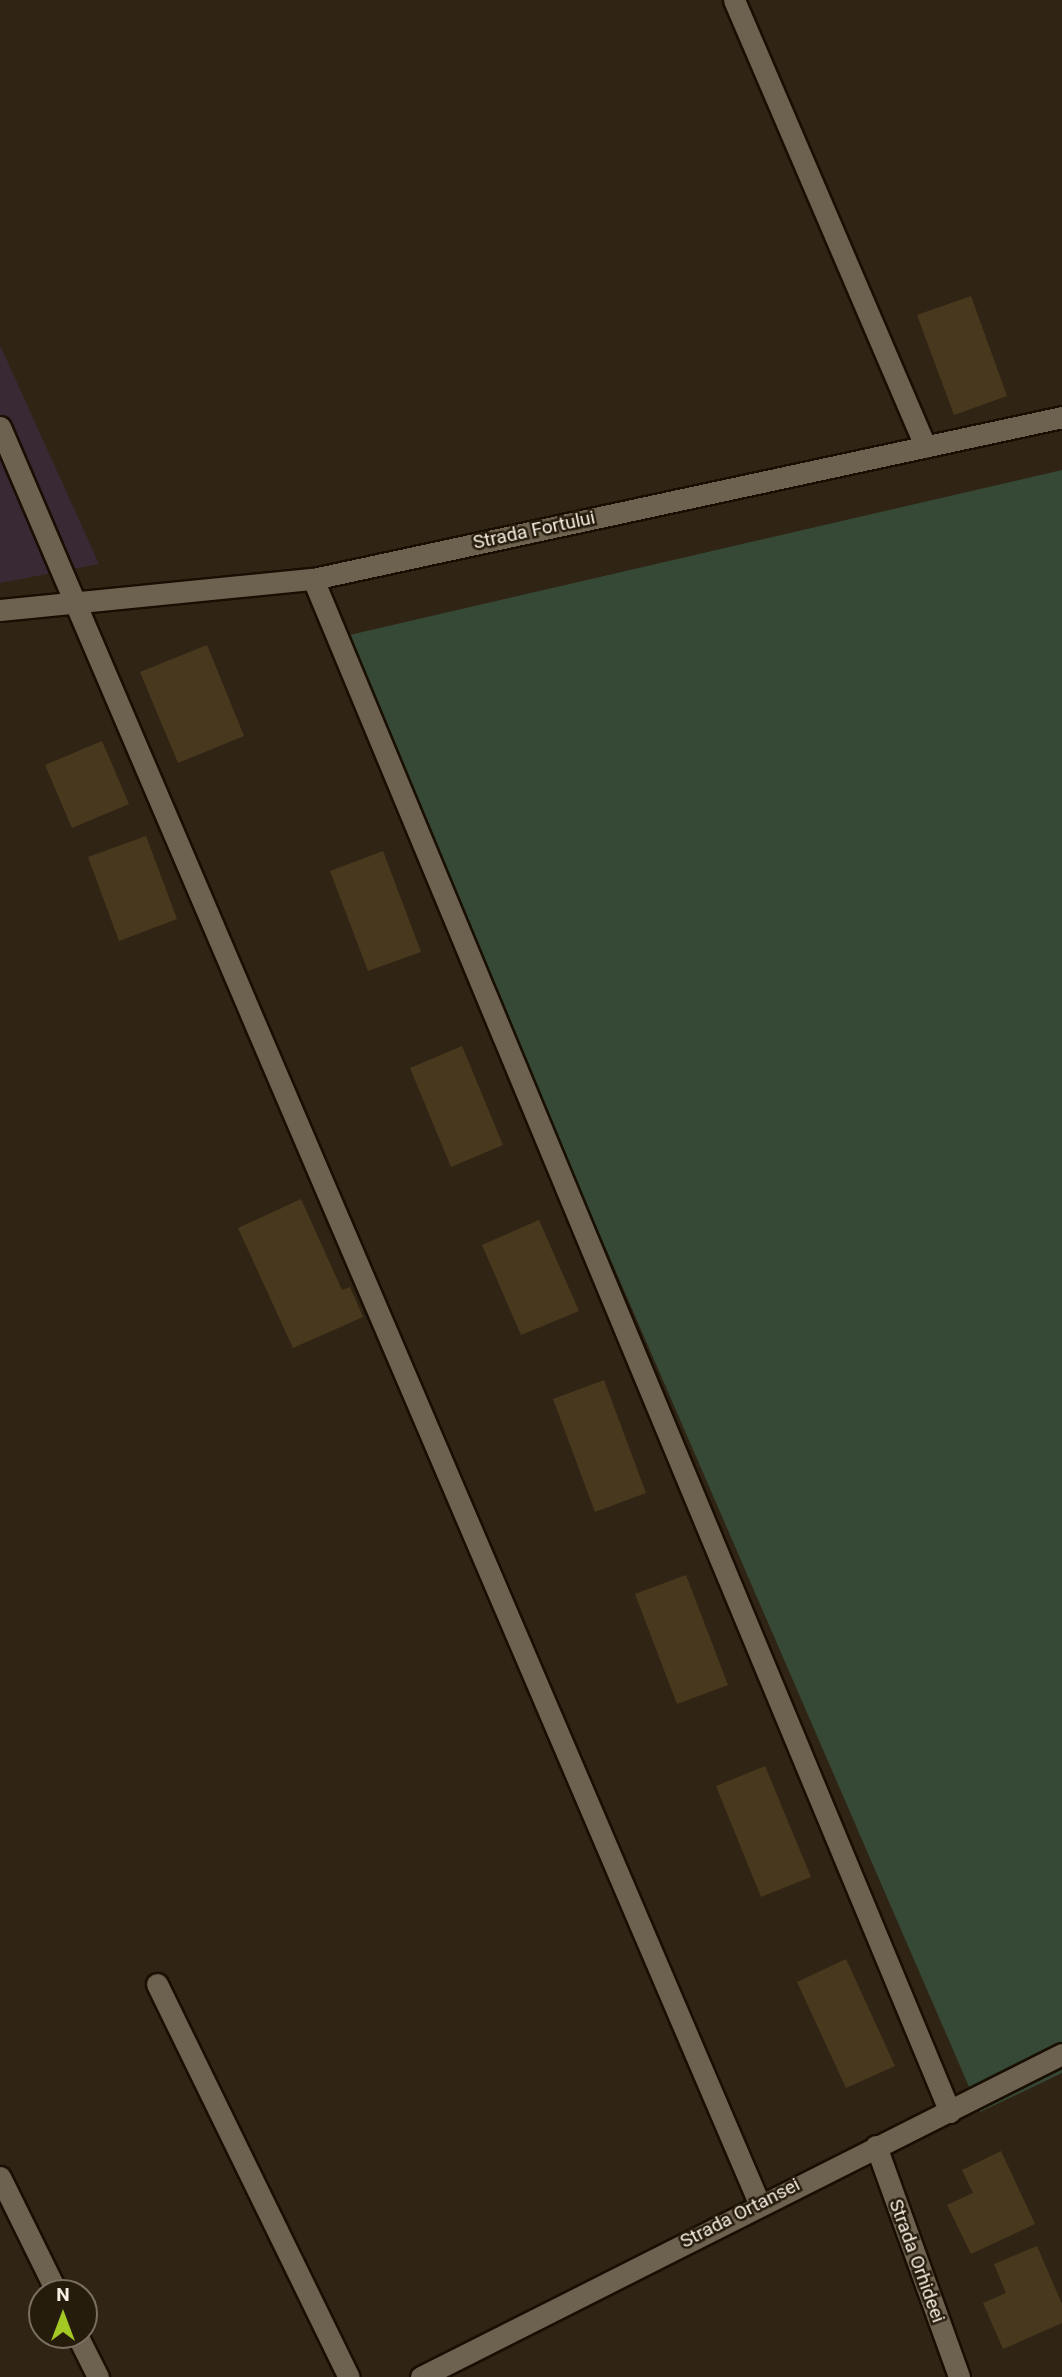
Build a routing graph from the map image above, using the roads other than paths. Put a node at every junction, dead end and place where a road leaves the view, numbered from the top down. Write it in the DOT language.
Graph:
graph roads {
  1 [pos="734,0"];
  2 [pos="1062,417"];
  3 [pos="0,427"];
  4 [pos="926,447"];
  5 [pos="313,579"];
  6 [pos="78,604"];
  7 [pos="0,611"];
  8 [pos="157,1984"];
  9 [pos="1062,2054"];
  10 [pos="950,2112"];
  11 [pos="876,2146"];
  12 [pos="0,2176"];
  13 [pos="759,2203"];
  14 [pos="50,2279"];
  15 [pos="84,2349"];
  16 [pos="98,2377"];
  17 [pos="349,2377"];
  18 [pos="421,2377"];
  19 [pos="959,2377"];
  1 -- 4 [label="street"];
  2 -- 4 [label="street, Strada Fortului"];
  3 -- 6 [label="street"];
  4 -- 5 [label="street, Strada Fortului"];
  5 -- 6 [label="street, Strada Fortului"];
  5 -- 10 [label="street"];
  6 -- 7 [label="street, Strada Fortului"];
  6 -- 13 [label="street"];
  8 -- 17 [label="street"];
  9 -- 10 [label="street, Strada Ortansei"];
  10 -- 11 [label="street, Strada Ortansei"];
  11 -- 13 [label="street, Strada Ortansei"];
  11 -- 19 [label="street, Strada Orhideei"];
  12 -- 14 [label="street"];
  13 -- 18 [label="street, Strada Ortansei"];
  15 -- 16 [label="street"];
}
